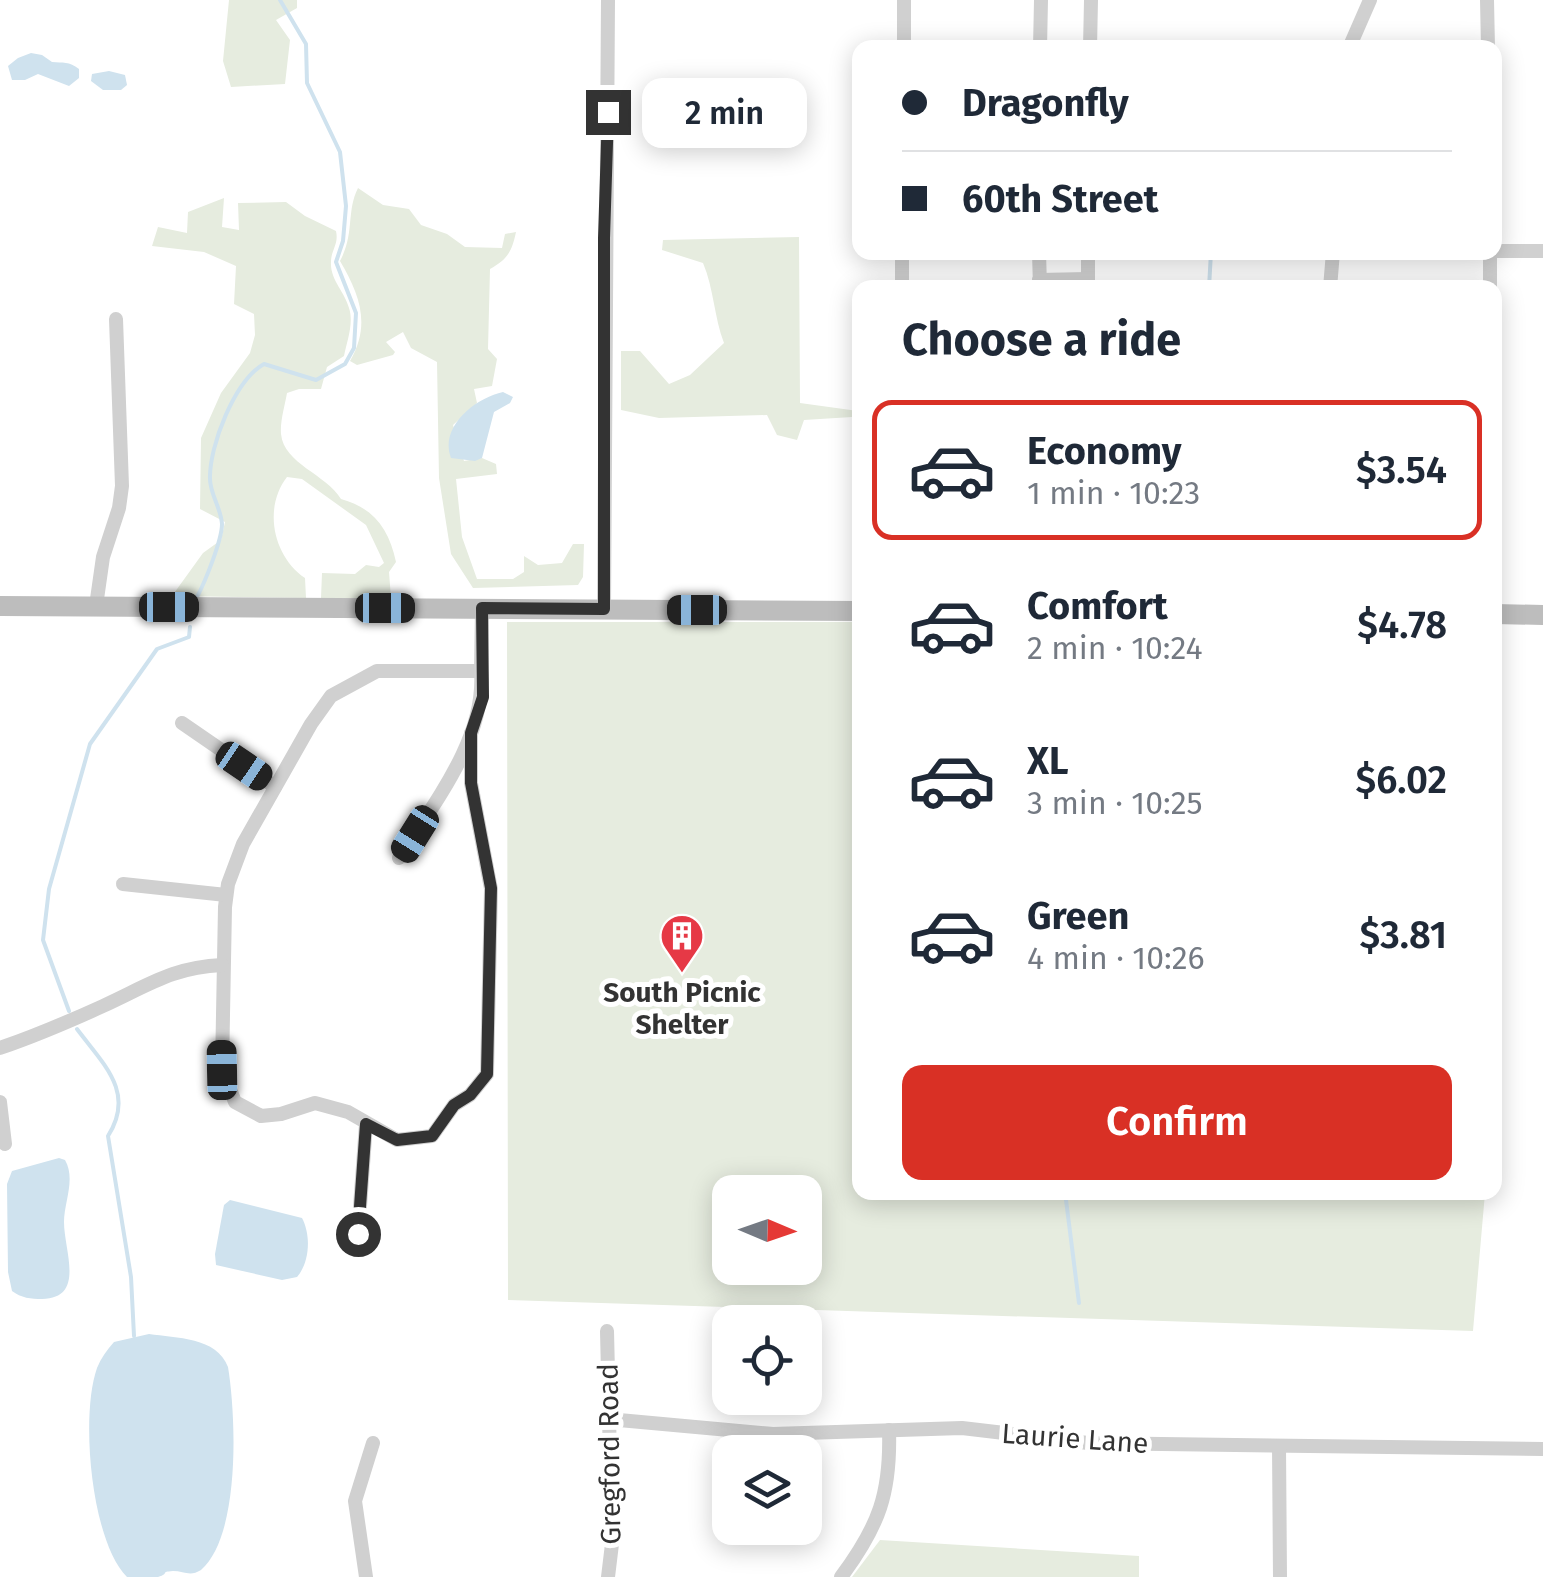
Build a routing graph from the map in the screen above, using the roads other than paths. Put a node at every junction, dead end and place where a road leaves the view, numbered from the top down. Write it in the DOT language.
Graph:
graph roads {
  1 [pos="608,0"];
  2 [pos="904,0"];
  3 [pos="1040,0"];
  4 [pos="1090,0"];
  5 [pos="1370,0"];
  6 [pos="1488,0"];
  7 [pos="904,40"];
  8 [pos="1040,40"];
  9 [pos="1090,40"];
  10 [pos="1353,40"];
  11 [pos="1488,40"];
  12 [pos="1543,251"];
  13 [pos="1502,252"];
  14 [pos="116,319"];
  15 [pos="0,606"];
  16 [pos="96,606"];
  17 [pos="482,608"];
  18 [pos="604,609"];
  19 [pos="852,611"];
  20 [pos="1502,614"];
  21 [pos="1543,615"];
  22 [pos="481,671"];
  23 [pos="182,723"];
  24 [pos="471,733"];
  25 [pos="471,783"];
  26 [pos="445,785"];
  27 [pos="275,787"];
  28 [pos="400,858"];
  29 [pos="123,884"];
  30 [pos="226,895"];
  31 [pos="222,965"];
  32 [pos="0,1048"];
  33 [pos="0,1102"];
  34 [pos="366,1124"];
  35 [pos="5,1144"];
  36 [pos="358,1234"];
  37 [pos="608,1331"];
  38 [pos="608,1419"];
  39 [pos="889,1430"];
  40 [pos="373,1443"];
  41 [pos="1279,1446"];
  42 [pos="1543,1450"];
  43 [pos="366,1577"];
  44 [pos="608,1577"];
  45 [pos="842,1577"];
  46 [pos="1280,1577"];
  1 -- 18 [label="street"];
  2 -- 7 [label="street"];
  3 -- 8 [label="street"];
  4 -- 9 [label="street"];
  5 -- 10 [label="street"];
  6 -- 11 [label="street"];
  12 -- 13 [label="street"];
  14 -- 16 [label="street"];
  15 -- 16 [label="main road"];
  16 -- 17 [label="main road"];
  17 -- 18 [label="main road"];
  17 -- 22 [label="street"];
  18 -- 19 [label="main road"];
  20 -- 21 [label="main road"];
  22 -- 24 [label="street"];
  22 -- 27 [label="street"];
  23 -- 27 [label="street"];
  24 -- 25 [label="street"];
  24 -- 26 [label="street"];
  25 -- 26 [label="street"];
  25 -- 34 [label="street"];
  26 -- 28 [label="street"];
  27 -- 30 [label="street"];
  29 -- 30 [label="street"];
  30 -- 31 [label="street"];
  31 -- 32 [label="street"];
  31 -- 34 [label="street"];
  33 -- 35 [label="street"];
  34 -- 36 [label="street"];
  37 -- 38 [label="street, Gregford Road"];
  38 -- 39 [label="street, Laurie Lane"];
  38 -- 44 [label="street, Gregford Road"];
  39 -- 41 [label="street, Laurie Lane"];
  39 -- 45 [label="street"];
  40 -- 43 [label="street"];
  41 -- 42 [label="street, Laurie Lane"];
  41 -- 46 [label="street"];
}
